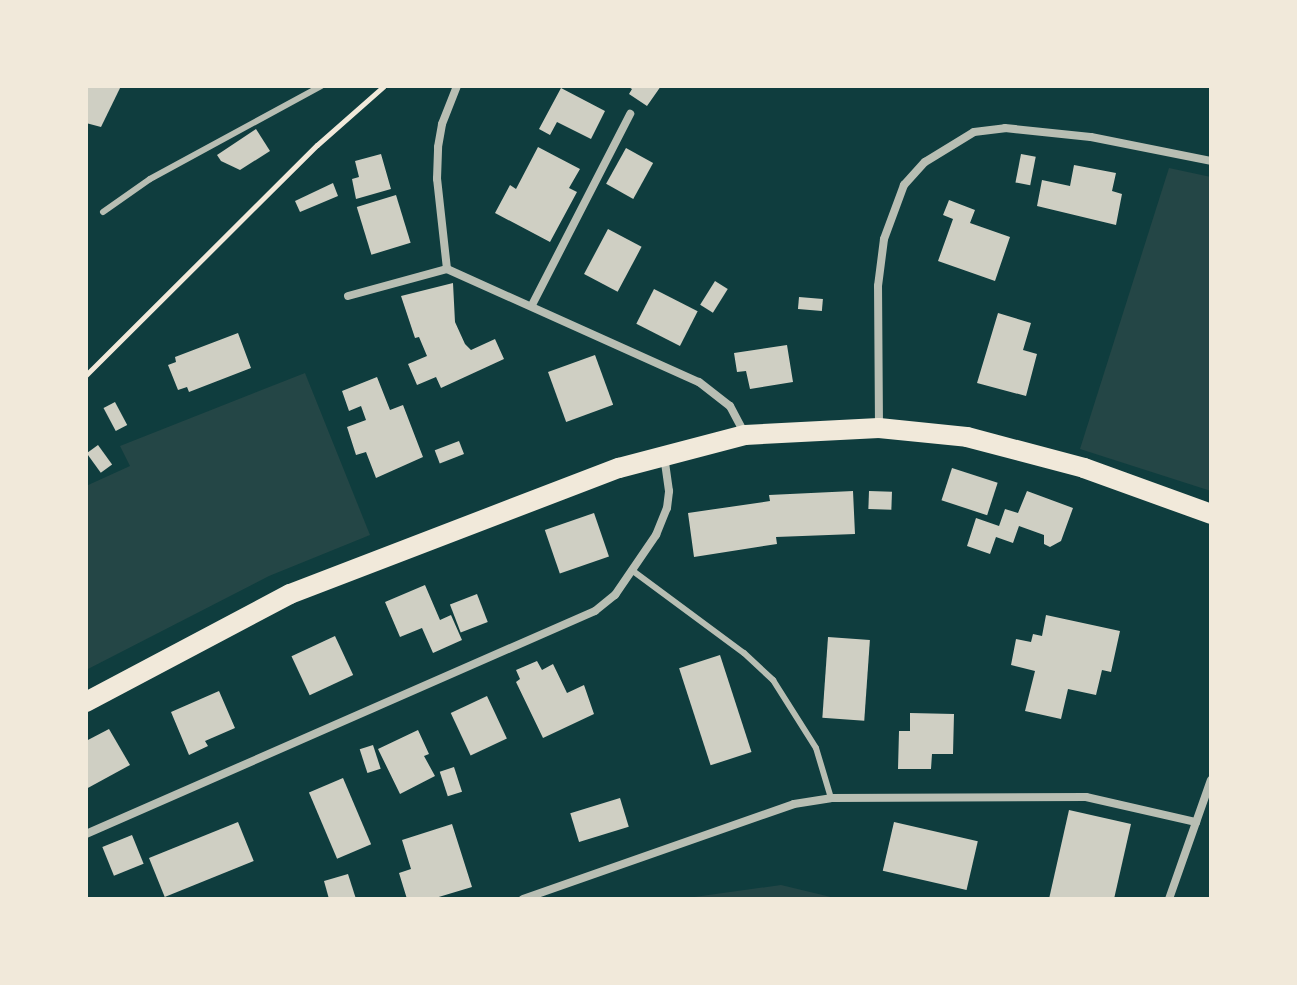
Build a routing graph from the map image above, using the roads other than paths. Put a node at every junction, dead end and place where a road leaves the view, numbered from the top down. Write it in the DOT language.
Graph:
graph roads {
  1 [pos="321,86"];
  2 [pos="457,86"];
  3 [pos="630,114"];
  4 [pos="1211,161"];
  5 [pos="103,212"];
  6 [pos="447,269"];
  7 [pos="348,296"];
  8 [pos="532,305"];
  9 [pos="879,428"];
  10 [pos="745,435"];
  11 [pos="663,454"];
  12 [pos="1211,514"];
  13 [pos="633,571"];
  14 [pos="86,702"];
  15 [pos="1211,780"];
  16 [pos="831,798"];
  17 [pos="1196,822"];
  18 [pos="86,834"];
  19 [pos="523,899"];
  20 [pos="1169,899"];
  1 -- 5 [label="lane"];
  2 -- 6 [label="street"];
  3 -- 8 [label="street"];
  4 -- 9 [label="street"];
  6 -- 7 [label="street"];
  6 -- 8 [label="street"];
  8 -- 10 [label="street"];
  9 -- 10 [label="main road"];
  9 -- 12 [label="main road"];
  10 -- 11 [label="main road"];
  11 -- 13 [label="street"];
  11 -- 14 [label="main road"];
  13 -- 16 [label="lane"];
  13 -- 18 [label="street"];
  15 -- 17 [label="street"];
  16 -- 17 [label="street"];
  16 -- 19 [label="street"];
  17 -- 20 [label="street"];
}
